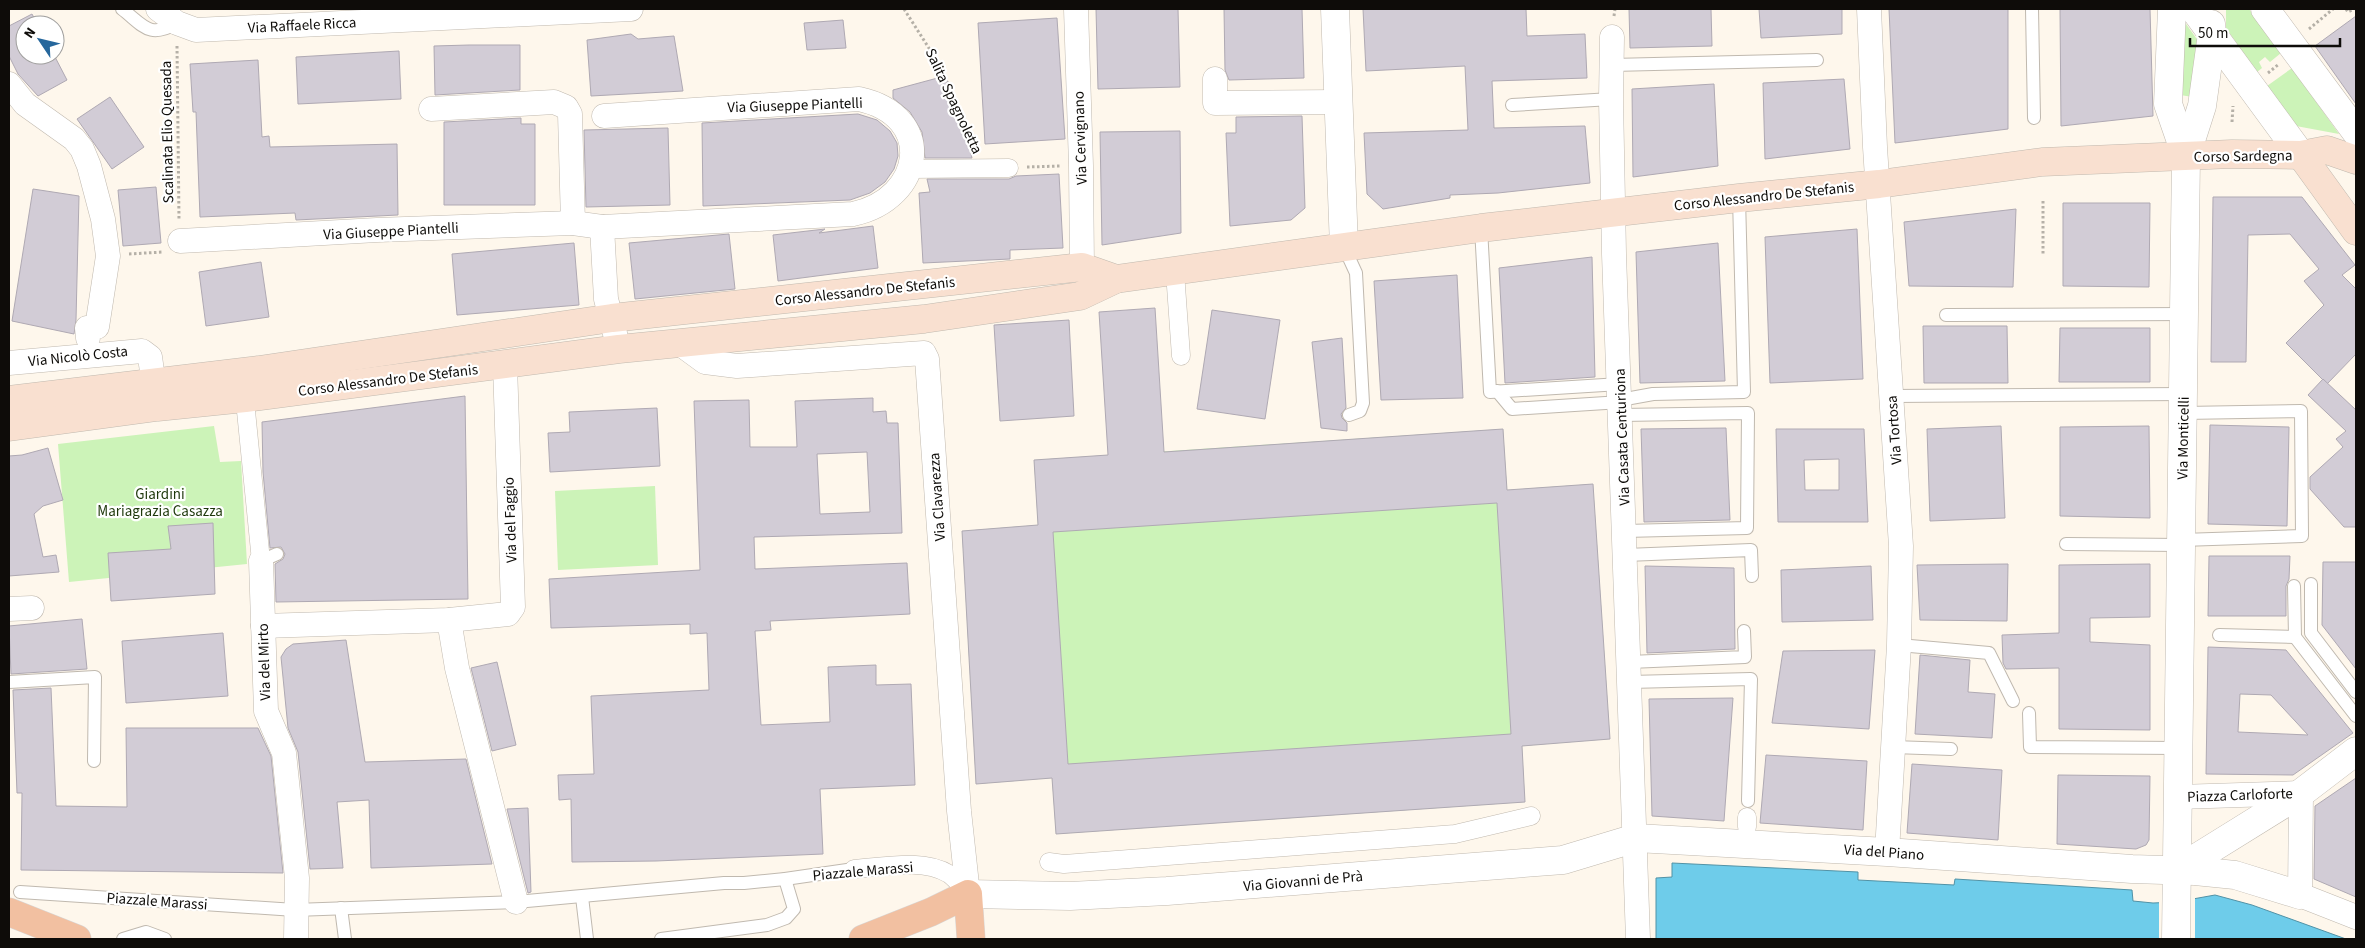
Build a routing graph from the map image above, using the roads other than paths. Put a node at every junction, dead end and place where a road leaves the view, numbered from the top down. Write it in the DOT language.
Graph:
graph roads {
  1 [pos="122,9"];
  2 [pos="158,9"];
  3 [pos="631,9"];
  4 [pos="1076,9"];
  5 [pos="1335,9"];
  6 [pos="1869,9"];
  7 [pos="2032,9"];
  8 [pos="2172,9"];
  9 [pos="2194,9"];
  10 [pos="2265,9"];
  11 [pos="2211,21"];
  12 [pos="176,23"];
  13 [pos="1612,37"];
  14 [pos="1817,60"];
  15 [pos="1612,65"];
  16 [pos="1215,79"];
  17 [pos="9,84"];
  18 [pos="1611,100"];
  19 [pos="1339,102"];
  20 [pos="1512,105"];
  21 [pos="431,109"];
  22 [pos="604,116"];
  23 [pos="2034,118"];
  24 [pos="2356,132"];
  25 [pos="2300,155"];
  26 [pos="2186,156"];
  27 [pos="2356,160"];
  28 [pos="1009,168"];
  29 [pos="911,169"];
  30 [pos="1879,184"];
  31 [pos="1739,198"];
  32 [pos="1614,212"];
  33 [pos="573,223"];
  34 [pos="602,227"];
  35 [pos="1482,228"];
  36 [pos="2356,231"];
  37 [pos="180,241"];
  38 [pos="1344,247"];
  39 [pos="1082,267"];
  40 [pos="1175,272"];
  41 [pos="1116,279"];
  42 [pos="2185,314"];
  43 [pos="1946,315"];
  44 [pos="612,318"];
  45 [pos="88,338"];
  46 [pos="679,343"];
  47 [pos="618,349"];
  48 [pos="1181,356"];
  49 [pos="9,363"];
  50 [pos="505,365"];
  51 [pos="1497,392"];
  52 [pos="155,394"];
  53 [pos="1892,396"];
  54 [pos="9,400"];
  55 [pos="1621,400"];
  56 [pos="2184,404"];
  57 [pos="246,411"];
  58 [pos="1349,415"];
  59 [pos="9,427"];
  60 [pos="1625,531"];
  61 [pos="2182,542"];
  62 [pos="2066,544"];
  63 [pos="261,555"];
  64 [pos="1626,555"];
  65 [pos="1752,576"];
  66 [pos="2311,584"];
  67 [pos="2294,586"];
  68 [pos="32,608"];
  69 [pos="9,609"];
  70 [pos="449,620"];
  71 [pos="263,626"];
  72 [pos="1744,631"];
  73 [pos="2219,635"];
  74 [pos="2295,637"];
  75 [pos="1899,645"];
  76 [pos="1630,672"];
  77 [pos="9,682"];
  78 [pos="2356,692"];
  79 [pos="2013,701"];
  80 [pos="2029,712"];
  81 [pos="2356,716"];
  82 [pos="1893,747"];
  83 [pos="2179,748"];
  84 [pos="1951,749"];
  85 [pos="2356,751"];
  86 [pos="94,761"];
  87 [pos="2301,793"];
  88 [pos="2178,797"];
  89 [pos="1747,815"];
  90 [pos="1531,816"];
  91 [pos="2236,833"];
  92 [pos="1636,838"];
  93 [pos="1887,852"];
  94 [pos="1049,862"];
  95 [pos="854,869"];
  96 [pos="2235,875"];
  97 [pos="785,879"];
  98 [pos="2177,882"];
  99 [pos="968,894"];
  100 [pos="2300,895"];
  101 [pos="582,896"];
  102 [pos="14,902"];
  103 [pos="516,902"];
  104 [pos="341,908"];
  105 [pos="295,910"];
  106 [pos="2356,917"];
  107 [pos="77,939"];
  108 [pos="123,939"];
  109 [pos="166,939"];
  110 [pos="296,939"];
  111 [pos="345,939"];
  112 [pos="587,939"];
  113 [pos="662,939"];
  114 [pos="863,939"];
  115 [pos="971,939"];
  116 [pos="1638,939"];
  117 [pos="2176,939"];
  1 -- 12 [label="lane"];
  2 -- 12 [label="street, Via Raffaele Ricca"];
  3 -- 12 [label="street, Via Raffaele Ricca"];
  4 -- 39 [label="street, Via Cervignano"];
  5 -- 19 [label="street"];
  6 -- 30 [label="street, Via Tortosa"];
  7 -- 23 [label="lane"];
  8 -- 26 [label="street, Via Monticelli"];
  9 -- 11 [label="street"];
  10 -- 24 [label="street"];
  11 -- 25 [label="street"];
  11 -- 26 [label="street"];
  13 -- 15 [label="street, Via Casata Centuriona"];
  14 -- 15 [label="lane"];
  15 -- 18 [label="street, Via Casata Centuriona"];
  16 -- 19 [label="street"];
  17 -- 45 [label="street"];
  18 -- 20 [label="lane"];
  18 -- 32 [label="street, Via Casata Centuriona"];
  19 -- 38 [label="street"];
  21 -- 33 [label="street"];
  22 -- 29 [label="street, Via Giuseppe Piantelli"];
  25 -- 26 [label="main road, Corso Sardegna"];
  25 -- 27 [label="main road, Corso Sardegna"];
  25 -- 36 [label="main road, Corso Sardegna"];
  26 -- 30 [label="main road, Corso Alessandro De Stefanis"];
  26 -- 42 [label="street, Via Monticelli"];
  28 -- 29 [label="street, Salita Spagnoletta"];
  29 -- 34 [label="street, Via Giuseppe Piantelli"];
  30 -- 31 [label="main road, Corso Alessandro De Stefanis"];
  30 -- 53 [label="street, Via Tortosa"];
  31 -- 32 [label="main road, Corso Alessandro De Stefanis"];
  31 -- 55 [label="lane"];
  32 -- 35 [label="main road, Corso Alessandro De Stefanis"];
  32 -- 55 [label="street, Via Casata Centuriona"];
  33 -- 34 [label="street, Via Giuseppe Piantelli"];
  33 -- 37 [label="street, Via Giuseppe Piantelli"];
  34 -- 44 [label="street"];
  35 -- 38 [label="main road, Corso Alessandro De Stefanis"];
  35 -- 51 [label="lane"];
  38 -- 40 [label="main road, Corso Alessandro De Stefanis"];
  38 -- 58 [label="lane"];
  39 -- 41 [label="main road, Corso Alessandro De Stefanis"];
  39 -- 44 [label="main road, Corso Alessandro De Stefanis"];
  40 -- 41 [label="main road, Corso Alessandro De Stefanis"];
  40 -- 48 [label="street"];
  41 -- 46 [label="main road, Corso Alessandro De Stefanis"];
  42 -- 43 [label="lane"];
  42 -- 56 [label="street, Via Monticelli"];
  44 -- 47 [label="street"];
  44 -- 52 [label="main road, Corso Alessandro De Stefanis"];
  46 -- 47 [label="main road, Corso Alessandro De Stefanis"];
  46 -- 99 [label="street, Via Clavarezza"];
  47 -- 50 [label="main road, Corso Alessandro De Stefanis"];
  49 -- 52 [label="street, Via Nicolò Costa"];
  50 -- 52 [label="main road, Corso Alessandro De Stefanis"];
  50 -- 70 [label="street, Via del Faggio"];
  51 -- 55 [label="lane"];
  51 -- 55 [label="lane"];
  52 -- 54 [label="main road, Corso Alessandro De Stefanis"];
  52 -- 59 [label="main road, Corso Alessandro De Stefanis"];
  53 -- 56 [label="lane"];
  53 -- 75 [label="street, Via Tortosa"];
  55 -- 60 [label="street, Via Casata Centuriona"];
  55 -- 60 [label="lane"];
  56 -- 61 [label="street, Via Monticelli"];
  56 -- 61 [label="lane"];
  57 -- 63 [label="street, Via del Mirto"];
  60 -- 64 [label="street, Via Casata Centuriona"];
  61 -- 62 [label="lane"];
  61 -- 83 [label="street, Via Monticelli"];
  63 -- 71 [label="street, Via del Mirto"];
  64 -- 65 [label="lane"];
  64 -- 76 [label="street, Via Casata Centuriona"];
  66 -- 78 [label="lane"];
  67 -- 74 [label="lane"];
  68 -- 69 [label="street"];
  70 -- 71 [label="street, Via del Faggio"];
  70 -- 103 [label="street"];
  71 -- 105 [label="street, Via del Mirto"];
  72 -- 76 [label="lane"];
  73 -- 74 [label="lane"];
  74 -- 81 [label="lane"];
  75 -- 79 [label="lane"];
  75 -- 82 [label="street, Via Tortosa"];
  76 -- 89 [label="lane"];
  76 -- 92 [label="street, Via Casata Centuriona"];
  77 -- 86 [label="lane"];
  80 -- 83 [label="lane"];
  82 -- 84 [label="lane"];
  82 -- 93 [label="street, Via Tortosa"];
  83 -- 88 [label="street, Via Monticelli"];
  85 -- 87 [label="street"];
  87 -- 88 [label="street, Piazza Carloforte"];
  87 -- 91 [label="street, Piazza Carloforte"];
  87 -- 100 [label="street, Piazza Carloforte"];
  88 -- 98 [label="street, Via Monticelli"];
  90 -- 94 [label="street"];
  91 -- 96 [label="street"];
  91 -- 98 [label="street, Piazza Carloforte"];
  92 -- 93 [label="street, Via del Piano"];
  92 -- 99 [label="street, Via Giovanni de Prà"];
  92 -- 116 [label="street, Via Casata Centuriona"];
  93 -- 98 [label="street, Via del Piano"];
  95 -- 97 [label="lane, Piazzale Marassi"];
  95 -- 99 [label="street, Piazzale Marassi"];
  96 -- 98 [label="street"];
  96 -- 100 [label="street"];
  97 -- 101 [label="lane, Piazzale Marassi"];
  97 -- 113 [label="lane"];
  98 -- 117 [label="street, Via Monticelli"];
  99 -- 114 [label="main road"];
  99 -- 115 [label="main road"];
  100 -- 106 [label="street"];
  101 -- 103 [label="lane, Piazzale Marassi"];
  101 -- 112 [label="lane"];
  102 -- 105 [label="lane, Piazzale Marassi"];
  102 -- 107 [label="main road, Piazzale Marassi"];
  103 -- 104 [label="lane, Piazzale Marassi"];
  104 -- 105 [label="lane, Piazzale Marassi"];
  104 -- 111 [label="lane"];
  105 -- 110 [label="street"];
  108 -- 109 [label="lane"];
}
